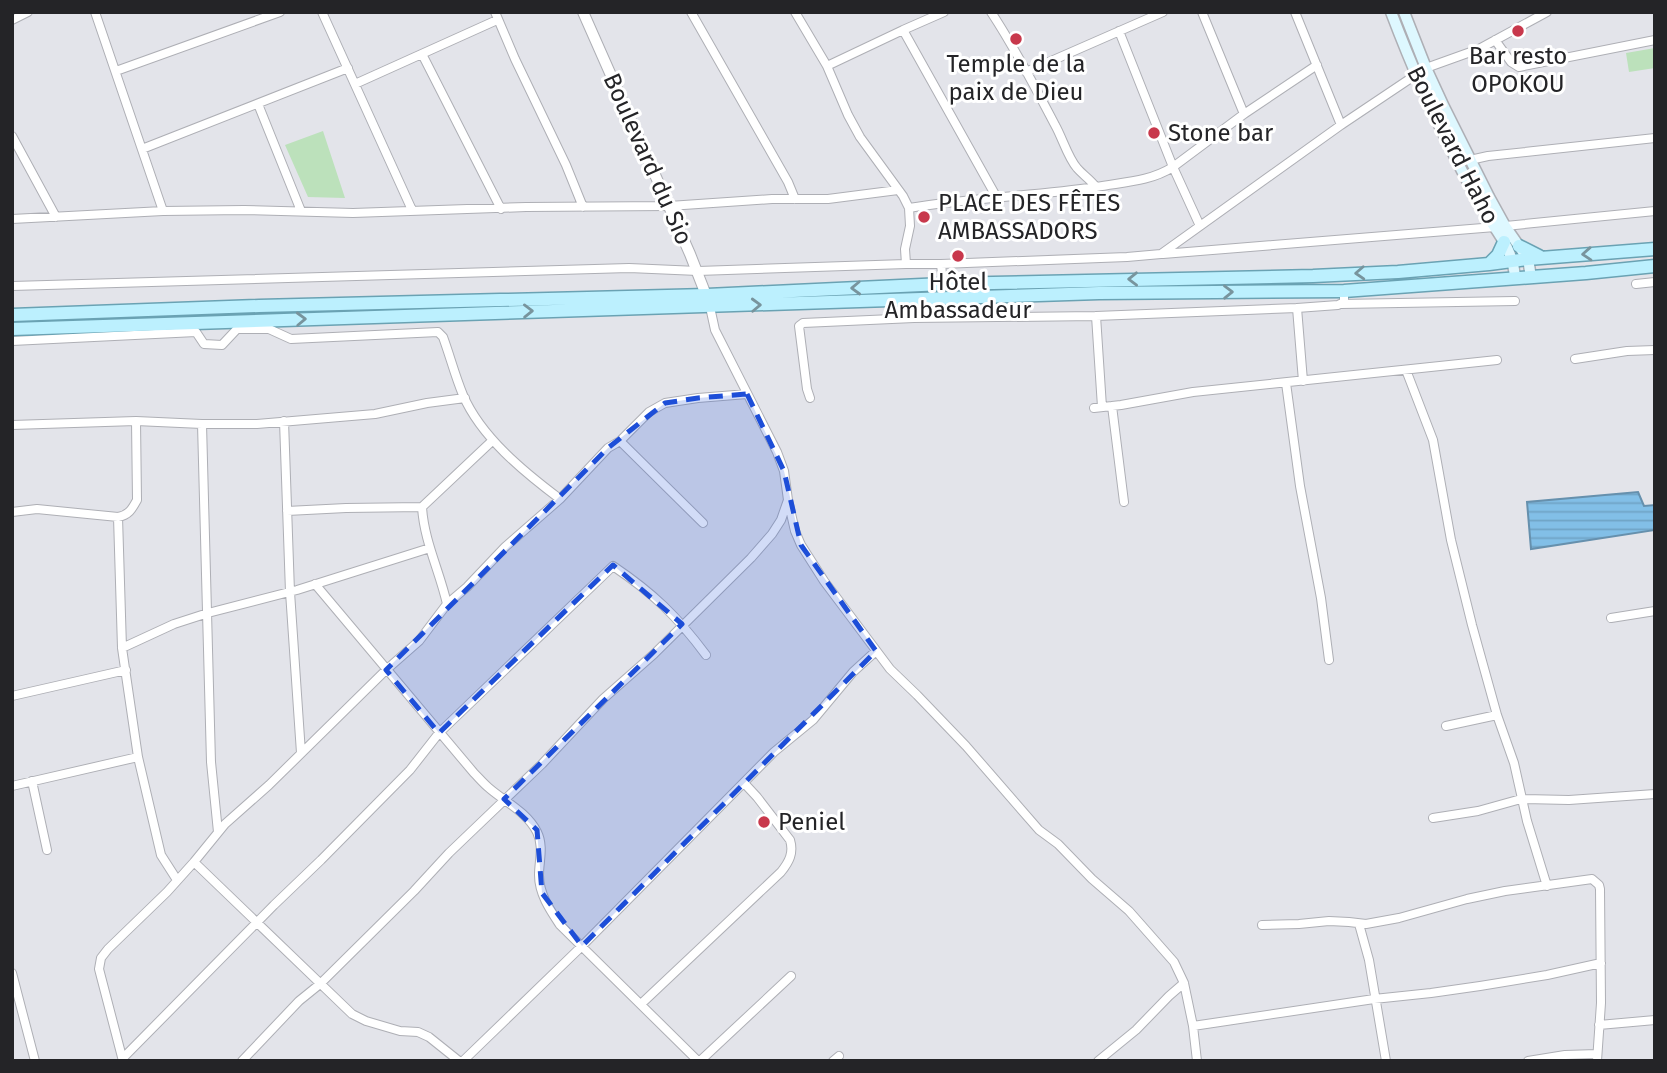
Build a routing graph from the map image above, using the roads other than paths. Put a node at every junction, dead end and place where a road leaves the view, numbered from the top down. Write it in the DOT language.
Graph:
graph roads {
  1 [pos="28,12"];
  2 [pos="95,12"];
  3 [pos="280,12"];
  4 [pos="322,12"];
  5 [pos="583,12"];
  6 [pos="691,12"];
  7 [pos="795,12"];
  8 [pos="944,12"];
  9 [pos="991,12"];
  10 [pos="1163,12"];
  11 [pos="1202,12"];
  12 [pos="1295,12"];
  13 [pos="1391,12"];
  14 [pos="1404,12"];
  15 [pos="1547,12"];
  16 [pos="496,16"];
  17 [pos="12,20"];
  18 [pos="903,30"];
  19 [pos="1119,31"];
  20 [pos="1495,40"];
  21 [pos="1655,40"];
  22 [pos="422,54"];
  23 [pos="1317,65"];
  24 [pos="827,66"];
  25 [pos="348,68"];
  26 [pos="1426,68"];
  27 [pos="116,71"];
  28 [pos="1026,72"];
  29 [pos="1416,75"];
  30 [pos="355,84"];
  31 [pos="258,104"];
  32 [pos="1444,107"];
  33 [pos="1433,113"];
  34 [pos="1244,114"];
  35 [pos="1341,125"];
  36 [pos="12,136"];
  37 [pos="1655,138"];
  38 [pos="142,149"];
  39 [pos="1470,160"];
  40 [pos="1173,167"];
  41 [pos="1096,187"];
  42 [pos="898,190"];
  43 [pos="997,198"];
  44 [pos="795,199"];
  45 [pos="669,206"];
  46 [pos="583,207"];
  47 [pos="909,208"];
  48 [pos="501,209"];
  49 [pos="412,210"];
  50 [pos="163,211"];
  51 [pos="301,211"];
  52 [pos="1655,211"];
  53 [pos="56,217"];
  54 [pos="12,219"];
  55 [pos="1200,226"];
  56 [pos="1500,226"];
  57 [pos="1504,242"];
  58 [pos="1519,246"];
  59 [pos="1655,249"];
  60 [pos="1161,254"];
  61 [pos="1547,257"];
  62 [pos="1528,259"];
  63 [pos="1513,260"];
  64 [pos="906,264"];
  65 [pos="941,264"];
  66 [pos="1489,264"];
  67 [pos="1655,266"];
  68 [pos="698,271"];
  69 [pos="1531,276"];
  70 [pos="1515,278"];
  71 [pos="1655,282"];
  72 [pos="943,284"];
  73 [pos="1636,285"];
  74 [pos="12,286"];
  75 [pos="1343,297"];
  76 [pos="915,299"];
  77 [pos="708,301"];
  78 [pos="1515,301"];
  79 [pos="1297,307"];
  80 [pos="12,315"];
  81 [pos="1096,316"];
  82 [pos="915,318"];
  83 [pos="265,325"];
  84 [pos="12,329"];
  85 [pos="12,341"];
  86 [pos="1655,350"];
  87 [pos="1575,359"];
  88 [pos="1497,360"];
  89 [pos="1406,370"];
  90 [pos="1303,381"];
  91 [pos="1286,383"];
  92 [pos="747,394"];
  93 [pos="465,398"];
  94 [pos="810,398"];
  95 [pos="1112,406"];
  96 [pos="136,421"];
  97 [pos="284,421"];
  98 [pos="202,424"];
  99 [pos="12,425"];
  100 [pos="492,441"];
  101 [pos="620,441"];
  102 [pos="560,499"];
  103 [pos="788,500"];
  104 [pos="1124,502"];
  105 [pos="422,507"];
  106 [pos="287,511"];
  107 [pos="12,512"];
  108 [pos="118,517"];
  109 [pos="703,523"];
  110 [pos="430,548"];
  111 [pos="315,584"];
  112 [pos="290,593"];
  113 [pos="447,604"];
  114 [pos="1655,611"];
  115 [pos="208,613"];
  116 [pos="1611,618"];
  117 [pos="682,624"];
  118 [pos="122,648"];
  119 [pos="876,651"];
  120 [pos="706,655"];
  121 [pos="1329,660"];
  122 [pos="125,670"];
  123 [pos="386,670"];
  124 [pos="12,696"];
  125 [pos="1497,715"];
  126 [pos="1446,726"];
  127 [pos="439,733"];
  128 [pos="301,752"];
  129 [pos="138,757"];
  130 [pos="32,781"];
  131 [pos="744,783"];
  132 [pos="12,786"];
  133 [pos="1655,794"];
  134 [pos="504,799"];
  135 [pos="1521,799"];
  136 [pos="1433,818"];
  137 [pos="218,832"];
  138 [pos="47,850"];
  139 [pos="194,862"];
  140 [pos="177,880"];
  141 [pos="1547,886"];
  142 [pos="257,922"];
  143 [pos="1359,924"];
  144 [pos="1262,925"];
  145 [pos="582,946"];
  146 [pos="1601,963"];
  147 [pos="12,974"];
  148 [pos="791,976"];
  149 [pos="320,984"];
  150 [pos="1184,984"];
  151 [pos="1374,999"];
  152 [pos="640,1004"];
  153 [pos="1655,1020"];
  154 [pos="1599,1025"];
  155 [pos="1193,1026"];
  156 [pos="1597,1057"];
  157 [pos="123,1059"];
  158 [pos="35,1061"];
  159 [pos="242,1061"];
  160 [pos="461,1061"];
  161 [pos="699,1061"];
  162 [pos="1098,1061"];
  163 [pos="1197,1061"];
  164 [pos="1386,1061"];
  165 [pos="1528,1061"];
  1 -- 17 [label="street"];
  2 -- 27 [label="street"];
  3 -- 27 [label="street"];
  4 -- 25 [label="street"];
  5 -- 45 [label="street, Boulevard du Sio"];
  6 -- 44 [label="street"];
  7 -- 24 [label="street"];
  8 -- 18 [label="street"];
  9 -- 28 [label="street"];
  10 -- 19 [label="street"];
  11 -- 34 [label="street"];
  12 -- 23 [label="street"];
  13 -- 29 [label="main road, Boulevard Haho"];
  14 -- 26 [label="main road, Boulevard Haho"];
  15 -- 20 [label="street"];
  16 -- 22 [label="street"];
  16 -- 46 [label="street"];
  18 -- 24 [label="street"];
  18 -- 43 [label="street"];
  19 -- 28 [label="street"];
  19 -- 40 [label="street"];
  20 -- 21 [label="street"];
  20 -- 26 [label="street"];
  22 -- 30 [label="street"];
  22 -- 48 [label="street"];
  23 -- 34 [label="street"];
  23 -- 35 [label="street"];
  24 -- 42 [label="street"];
  25 -- 30 [label="street"];
  25 -- 31 [label="street"];
  26 -- 29 [label="street"];
  26 -- 32 [label="main road, Boulevard Haho"];
  27 -- 38 [label="street"];
  28 -- 41 [label="street"];
  29 -- 33 [label="main road, Boulevard Haho"];
  29 -- 35 [label="street"];
  30 -- 49 [label="street"];
  31 -- 38 [label="street"];
  31 -- 51 [label="street"];
  32 -- 33 [label="main road"];
  32 -- 39 [label="main road, Boulevard Haho"];
  33 -- 56 [label="main road, Boulevard Haho"];
  34 -- 40 [label="street"];
  35 -- 55 [label="street"];
  36 -- 53 [label="street"];
  37 -- 39 [label="street"];
  38 -- 50 [label="street"];
  39 -- 56 [label="main road, Boulevard Haho"];
  40 -- 41 [label="street"];
  40 -- 55 [label="street"];
  41 -- 43 [label="street"];
  42 -- 44 [label="street"];
  42 -- 47 [label="street"];
  43 -- 47 [label="street"];
  44 -- 45 [label="street"];
  45 -- 46 [label="street"];
  45 -- 68 [label="street, Boulevard du Sio"];
  46 -- 48 [label="street"];
  47 -- 64 [label="street"];
  48 -- 49 [label="street"];
  49 -- 51 [label="street"];
  50 -- 51 [label="street"];
  50 -- 53 [label="street"];
  52 -- 56 [label="street"];
  53 -- 54 [label="street"];
  55 -- 60 [label="street"];
  56 -- 57 [label="main road, Boulevard Haho"];
  56 -- 58 [label="main road, Boulevard Haho"];
  56 -- 60 [label="street"];
  57 -- 63 [label="main road, Boulevard Haho"];
  57 -- 66 [label="main road"];
  58 -- 61 [label="main road"];
  58 -- 62 [label="main road, Boulevard Haho"];
  59 -- 61 [label="main road, one-way"];
  60 -- 65 [label="street"];
  61 -- 62 [label="main road"];
  62 -- 63 [label="main road"];
  62 -- 69 [label="main road, Boulevard Haho"];
  63 -- 66 [label="main road"];
  63 -- 70 [label="main road, Boulevard Haho"];
  64 -- 65 [label="street"];
  64 -- 68 [label="street"];
  65 -- 72 [label="street"];
  66 -- 72 [label="main road, one-way"];
  67 -- 69 [label="main road"];
  68 -- 74 [label="street"];
  68 -- 77 [label="street, Boulevard du Sio"];
  69 -- 70 [label="main road"];
  70 -- 75 [label="main road"];
  71 -- 73 [label="street"];
  72 -- 77 [label="main road, one-way"];
  76 -- 75 [label="main road, one-way"];
  75 -- 78 [label="street"];
  75 -- 79 [label="street"];
  77 -- 76 [label="main road, one-way"];
  76 -- 82 [label="street"];
  77 -- 80 [label="main road"];
  83 -- 77 [label="main road, one-way"];
  77 -- 92 [label="street"];
  79 -- 81 [label="street"];
  79 -- 90 [label="street"];
  81 -- 82 [label="street"];
  81 -- 95 [label="street"];
  82 -- 94 [label="street"];
  83 -- 84 [label="main road"];
  83 -- 85 [label="street"];
  83 -- 93 [label="street"];
  86 -- 87 [label="street"];
  88 -- 89 [label="street"];
  89 -- 90 [label="street"];
  89 -- 125 [label="street"];
  90 -- 91 [label="street"];
  91 -- 95 [label="street"];
  91 -- 121 [label="street"];
  92 -- 101 [label="street"];
  92 -- 103 [label="street"];
  93 -- 97 [label="street"];
  93 -- 100 [label="street"];
  95 -- 104 [label="street"];
  96 -- 98 [label="street"];
  96 -- 99 [label="street"];
  96 -- 108 [label="street"];
  97 -- 98 [label="street"];
  97 -- 106 [label="street"];
  98 -- 115 [label="street"];
  100 -- 102 [label="street"];
  100 -- 105 [label="street"];
  101 -- 102 [label="street"];
  101 -- 109 [label="street"];
  102 -- 113 [label="street"];
  103 -- 117 [label="street"];
  103 -- 119 [label="street"];
  105 -- 106 [label="street"];
  105 -- 110 [label="street"];
  106 -- 112 [label="street"];
  107 -- 108 [label="street"];
  108 -- 118 [label="street"];
  110 -- 111 [label="street"];
  110 -- 113 [label="street"];
  111 -- 112 [label="street"];
  111 -- 123 [label="street"];
  112 -- 115 [label="street"];
  112 -- 128 [label="street"];
  113 -- 123 [label="street"];
  114 -- 116 [label="street"];
  115 -- 118 [label="street"];
  115 -- 137 [label="street"];
  117 -- 120 [label="street"];
  117 -- 127 [label="street"];
  117 -- 134 [label="street"];
  118 -- 122 [label="street"];
  119 -- 131 [label="street"];
  119 -- 150 [label="street"];
  122 -- 124 [label="street"];
  122 -- 129 [label="street"];
  123 -- 127 [label="street"];
  123 -- 128 [label="street"];
  125 -- 126 [label="street"];
  125 -- 135 [label="street"];
  127 -- 134 [label="street"];
  127 -- 142 [label="street"];
  128 -- 137 [label="street"];
  129 -- 130 [label="street"];
  129 -- 140 [label="street"];
  130 -- 132 [label="street"];
  130 -- 138 [label="street"];
  131 -- 145 [label="street"];
  131 -- 152 [label="street"];
  133 -- 135 [label="street"];
  134 -- 145 [label="street"];
  134 -- 149 [label="street"];
  135 -- 136 [label="street"];
  135 -- 141 [label="street"];
  137 -- 139 [label="street"];
  139 -- 140 [label="street"];
  139 -- 142 [label="street"];
  140 -- 157 [label="street"];
  141 -- 143 [label="street"];
  141 -- 146 [label="street"];
  142 -- 149 [label="street"];
  142 -- 157 [label="street"];
  143 -- 144 [label="street"];
  143 -- 151 [label="street"];
  145 -- 152 [label="street"];
  145 -- 160 [label="street"];
  146 -- 151 [label="street"];
  146 -- 154 [label="street"];
  147 -- 158 [label="street"];
  148 -- 161 [label="street"];
  149 -- 159 [label="street"];
  149 -- 160 [label="street"];
  150 -- 155 [label="street"];
  150 -- 162 [label="street"];
  151 -- 155 [label="street"];
  151 -- 164 [label="street"];
  152 -- 161 [label="street"];
  153 -- 154 [label="street"];
  154 -- 156 [label="street"];
  155 -- 163 [label="street"];
  156 -- 165 [label="street"];
}
